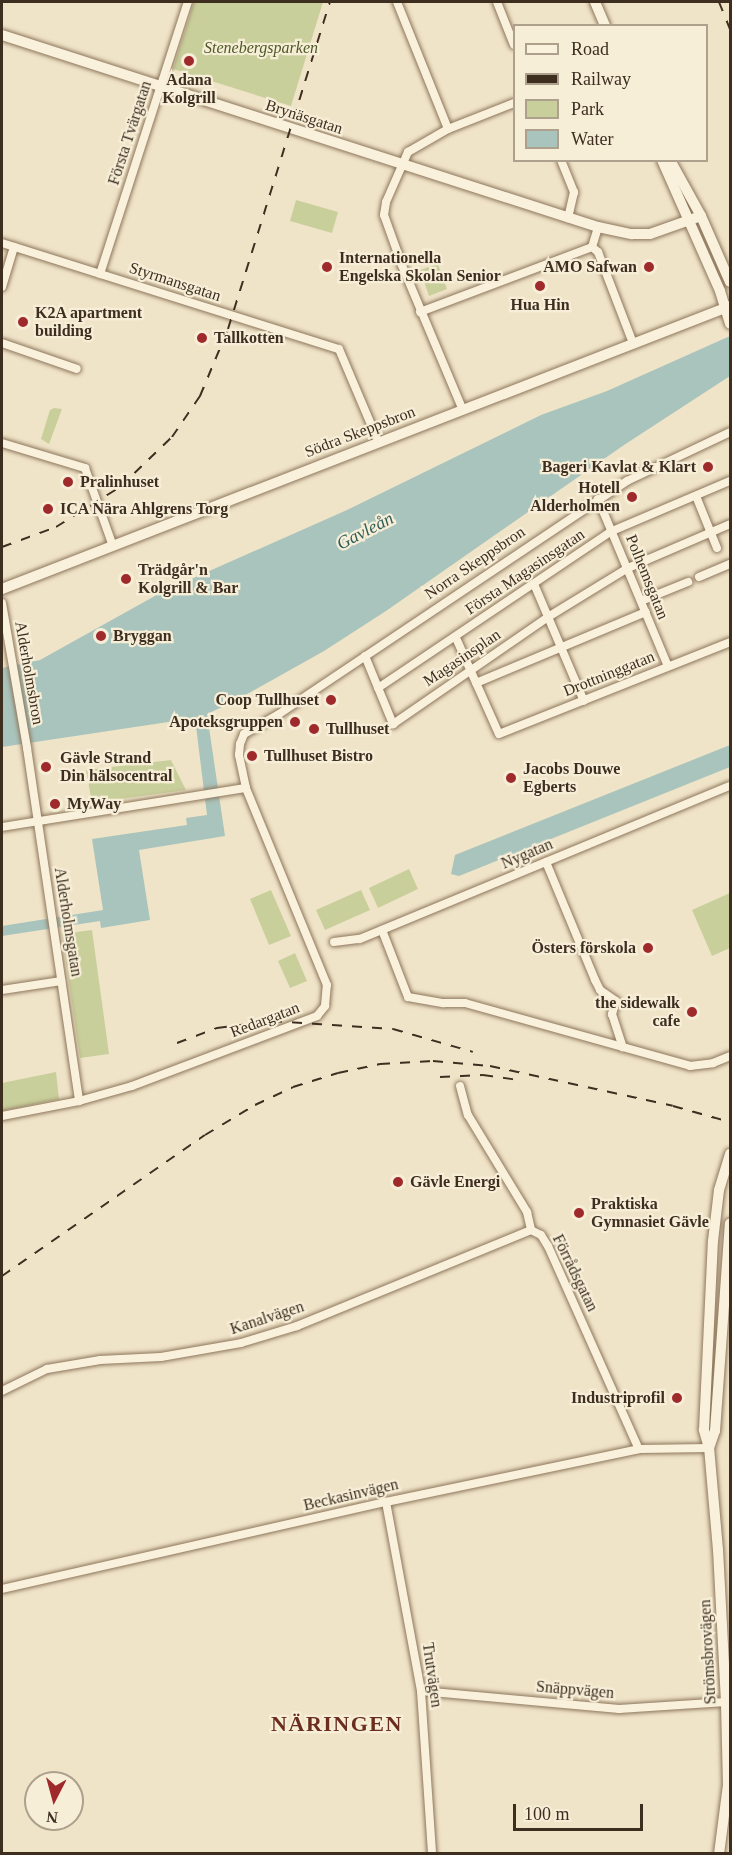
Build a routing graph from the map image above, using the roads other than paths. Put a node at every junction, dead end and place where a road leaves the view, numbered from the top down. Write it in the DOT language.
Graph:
graph roads {
  1 [pos="188,2"];
  2 [pos="397,2"];
  3 [pos="497,2"];
  4 [pos="595,2"];
  5 [pos="604,24"];
  6 [pos="2,35"];
  7 [pos="513,42"];
  8 [pos="160,87"];
  9 [pos="513,103"];
  10 [pos="448,129"];
  11 [pos="562,162"];
  12 [pos="663,162"];
  13 [pos="671,162"];
  14 [pos="402,165"];
  15 [pos="701,216"];
  16 [pos="568,218"];
  17 [pos="689,222"];
  18 [pos="598,227"];
  19 [pos="2,243"];
  20 [pos="14,247"];
  21 [pos="592,247"];
  22 [pos="100,274"];
  23 [pos="730,282"];
  24 [pos="2,287"];
  25 [pos="727,307"];
  26 [pos="420,312"];
  27 [pos="730,324"];
  28 [pos="2,343"];
  29 [pos="633,343"];
  30 [pos="77,369"];
  31 [pos="462,408"];
  32 [pos="730,432"];
  33 [pos="378,441"];
  34 [pos="2,442"];
  35 [pos="730,481"];
  36 [pos="696,496"];
  37 [pos="598,499"];
  38 [pos="730,524"];
  39 [pos="612,531"];
  40 [pos="711,533"];
  41 [pos="113,546"];
  42 [pos="717,548"];
  43 [pos="730,564"];
  44 [pos="628,568"];
  45 [pos="699,577"];
  46 [pos="688,582"];
  47 [pos="534,585"];
  48 [pos="2,590"];
  49 [pos="641,602"];
  50 [pos="2,603"];
  51 [pos="646,612"];
  52 [pos="548,617"];
  53 [pos="456,638"];
  54 [pos="730,642"];
  55 [pos="562,646"];
  56 [pos="365,656"];
  57 [pos="668,666"];
  58 [pos="470,670"];
  59 [pos="476,682"];
  60 [pos="378,688"];
  61 [pos="584,701"];
  62 [pos="244,734"];
  63 [pos="27,748"];
  64 [pos="730,786"];
  65 [pos="246,788"];
  66 [pos="38,821"];
  67 [pos="2,827"];
  68 [pos="546,862"];
  69 [pos="382,930"];
  70 [pos="334,942"];
  71 [pos="61,981"];
  72 [pos="2,990"];
  73 [pos="623,1047"];
  74 [pos="730,1056"];
  75 [pos="460,1086"];
  76 [pos="79,1101"];
  77 [pos="2,1116"];
  78 [pos="730,1154"];
  79 [pos="730,1224"];
  80 [pos="531,1230"];
  81 [pos="713,1259"];
  82 [pos="728,1260"];
  83 [pos="2,1391"];
  84 [pos="709,1448"];
  85 [pos="639,1449"];
  86 [pos="386,1502"];
  87 [pos="2,1588"];
  88 [pos="421,1691"];
  89 [pos="726,1702"];
  90 [pos="432,1854"];
  91 [pos="719,1854"];
  1 -- 8 [label="street, Första Tvärgatan"];
  2 -- 10 [label="street"];
  3 -- 7 [label="street"];
  4 -- 5 [label="street"];
  6 -- 8 [label="street, Brynäsgatan"];
  8 -- 14 [label="street, Brynäsgatan"];
  8 -- 22 [label="street, Första Tvärgatan"];
  9 -- 10 [label="street"];
  10 -- 14 [label="street"];
  11 -- 16 [label="street"];
  12 -- 17 [label="street"];
  13 -- 15 [label="street"];
  14 -- 16 [label="street, Brynäsgatan"];
  14 -- 26 [label="street"];
  15 -- 17 [label="street, Brynäsgatan"];
  15 -- 23 [label="street"];
  16 -- 18 [label="street, Brynäsgatan"];
  17 -- 18 [label="street, Brynäsgatan"];
  17 -- 25 [label="street"];
  18 -- 21 [label="street"];
  19 -- 20 [label="street, Styrmansgatan"];
  20 -- 22 [label="street, Styrmansgatan"];
  20 -- 24 [label="street"];
  21 -- 26 [label="street"];
  21 -- 29 [label="street"];
  22 -- 33 [label="street, Styrmansgatan"];
  25 -- 27 [label="street"];
  25 -- 29 [label="street, Södra Skeppsbron"];
  26 -- 31 [label="street"];
  28 -- 30 [label="street"];
  29 -- 31 [label="street, Södra Skeppsbron"];
  31 -- 33 [label="street, Södra Skeppsbron"];
  32 -- 37 [label="street, Norra Skeppsbron"];
  33 -- 41 [label="street, Södra Skeppsbron"];
  34 -- 41 [label="street"];
  35 -- 36 [label="street, Första Magasinsgatan"];
  36 -- 39 [label="street, Första Magasinsgatan"];
  36 -- 40 [label="street"];
  37 -- 39 [label="street, Polhemsgatan"];
  37 -- 56 [label="street, Norra Skeppsbron"];
  38 -- 40 [label="street, Magasinsplan"];
  39 -- 44 [label="street, Polhemsgatan"];
  39 -- 47 [label="street, Första Magasinsgatan"];
  40 -- 42 [label="street"];
  40 -- 44 [label="street, Magasinsplan"];
  41 -- 48 [label="street, Södra Skeppsbron"];
  43 -- 45 [label="street"];
  44 -- 49 [label="street, Polhemsgatan"];
  44 -- 52 [label="street, Magasinsplan"];
  46 -- 49 [label="street"];
  47 -- 52 [label="street"];
  47 -- 53 [label="street, Första Magasinsgatan"];
  49 -- 51 [label="street, Polhemsgatan"];
  50 -- 63 [label="street, Alderholmsbron"];
  51 -- 55 [label="street"];
  51 -- 57 [label="street, Polhemsgatan"];
  52 -- 55 [label="street"];
  52 -- 58 [label="street, Magasinsplan"];
  53 -- 58 [label="street"];
  53 -- 60 [label="street, Första Magasinsgatan"];
  54 -- 57 [label="street, Drottninggatan"];
  55 -- 59 [label="street"];
  55 -- 61 [label="street"];
  56 -- 60 [label="street"];
  56 -- 62 [label="street, Norra Skeppsbron"];
  57 -- 61 [label="street, Drottninggatan"];
  58 -- 59 [label="street"];
  58 -- 60 [label="street, Magasinsplan"];
  59 -- 61 [label="street, Drottninggatan"];
  62 -- 65 [label="street, Redargatan"];
  63 -- 66 [label="street, Alderholmsgatan"];
  64 -- 68 [label="street, Nygatan"];
  65 -- 66 [label="street"];
  65 -- 76 [label="street, Redargatan"];
  66 -- 67 [label="street"];
  66 -- 71 [label="street, Alderholmsgatan"];
  68 -- 69 [label="street, Nygatan"];
  68 -- 73 [label="street"];
  69 -- 70 [label="street, Nygatan"];
  69 -- 73 [label="street"];
  71 -- 72 [label="street"];
  71 -- 76 [label="street, Alderholmsgatan"];
  73 -- 74 [label="street"];
  75 -- 80 [label="street, Förrådsgatan"];
  76 -- 77 [label="street, Redargatan"];
  78 -- 81 [label="street, Strömsbrovägen"];
  79 -- 82 [label="street, Strömsbrovägen"];
  80 -- 83 [label="street, Kanalvägen"];
  80 -- 85 [label="street, Förrådsgatan"];
  81 -- 82 [label="street"];
  81 -- 84 [label="street, Strömsbrovägen"];
  82 -- 84 [label="street, Strömsbrovägen"];
  84 -- 85 [label="street, Beckasinvägen"];
  84 -- 89 [label="street, Strömsbrovägen"];
  85 -- 86 [label="street, Beckasinvägen"];
  86 -- 87 [label="street, Beckasinvägen"];
  86 -- 88 [label="street, Trutvägen"];
  88 -- 89 [label="street, Snäppvägen"];
  88 -- 90 [label="street, Trutvägen"];
  89 -- 91 [label="street, Strömsbrovägen"];
}
